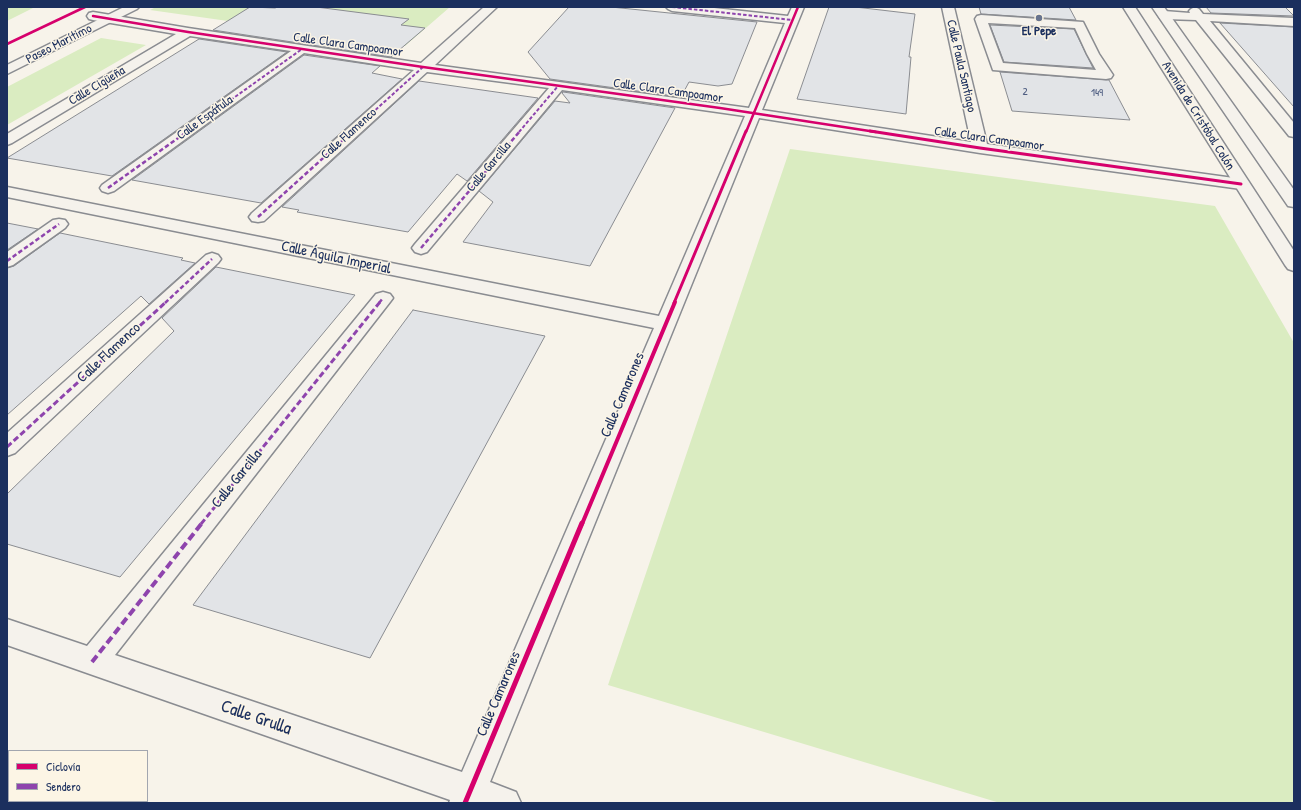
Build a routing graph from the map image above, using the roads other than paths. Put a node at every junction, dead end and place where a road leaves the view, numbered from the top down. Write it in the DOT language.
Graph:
graph roads {
  1 [pos="133,7"];
  2 [pos="491,7"];
  3 [pos="672,7"];
  4 [pos="948,7"];
  5 [pos="1129,7"];
  6 [pos="1161,11"];
  7 [pos="1196,12"];
  8 [pos="110,13"];
  9 [pos="795,14"];
  10 [pos="1294,22"];
  11 [pos="188,32"];
  12 [pos="302,49"];
  13 [pos="7,58"];
  14 [pos="423,67"];
  15 [pos="998,67"];
  16 [pos="7,70"];
  17 [pos="558,86"];
  18 [pos="754,113"];
  19 [pos="1294,133"];
  20 [pos="7,140"];
  21 [pos="980,148"];
  22 [pos="1241,184"];
  23 [pos="108,188"];
  24 [pos="7,192"];
  25 [pos="1294,202"];
  26 [pos="258,218"];
  27 [pos="59,224"];
  28 [pos="420,248"];
  29 [pos="212,259"];
  30 [pos="7,261"];
  31 [pos="1294,265"];
  32 [pos="383,298"];
  33 [pos="666,324"];
  34 [pos="7,447"];
  35 [pos="7,632"];
  36 [pos="92,662"];
  37 [pos="468,797"];
  38 [pos="505,803"];
  1 -- 8 [label="street, Paseo Marítimo"];
  2 -- 14 [label="street, Calle Flamenco"];
  3 -- 9 [label="street"];
  4 -- 21 [label="street, Calle Paula Santiago"];
  5 -- 22 [label="street, Avenida de Cristóbal Colón"];
  6 -- 7 [label="street"];
  6 -- 25 [label="street, Avenida de Cristóbal Colón"];
  7 -- 10 [label="street"];
  7 -- 19 [label="street"];
  8 -- 11 [label="street, Calle Clara Campoamor"];
  8 -- 13 [label="street, Paseo Marítimo"];
  8 -- 16 [label="street, Paseo Marítimo"];
  9 -- 18 [label="street, Calle Camarones"];
  11 -- 12 [label="street, Calle Clara Campoamor"];
  11 -- 20 [label="street, Calle Cigüeña"];
  12 -- 14 [label="street, Calle Clara Campoamor"];
  12 -- 23 [label="street, Calle Espátula"];
  14 -- 17 [label="street, Calle Clara Campoamor"];
  14 -- 26 [label="street, Calle Flamenco"];
  15 -- 15 [label="street"];
  17 -- 18 [label="street, Calle Clara Campoamor"];
  17 -- 28 [label="street, Calle Garcilla"];
  18 -- 21 [label="street, Calle Clara Campoamor"];
  18 -- 33 [label="street, Calle Camarones"];
  21 -- 22 [label="street, Calle Clara Campoamor"];
  22 -- 31 [label="street, Avenida de Cristóbal Colón"];
  24 -- 33 [label="street, Calle Águila Imperial"];
  27 -- 30 [label="street"];
  29 -- 34 [label="street, Calle Flamenco"];
  32 -- 36 [label="street, Calle Garcilla"];
  33 -- 37 [label="street, Calle Camarones"];
  35 -- 36 [label="street, Calle Grulla"];
  36 -- 37 [label="street, Calle Grulla"];
  37 -- 38 [label="street, Calle Grulla"];
}
